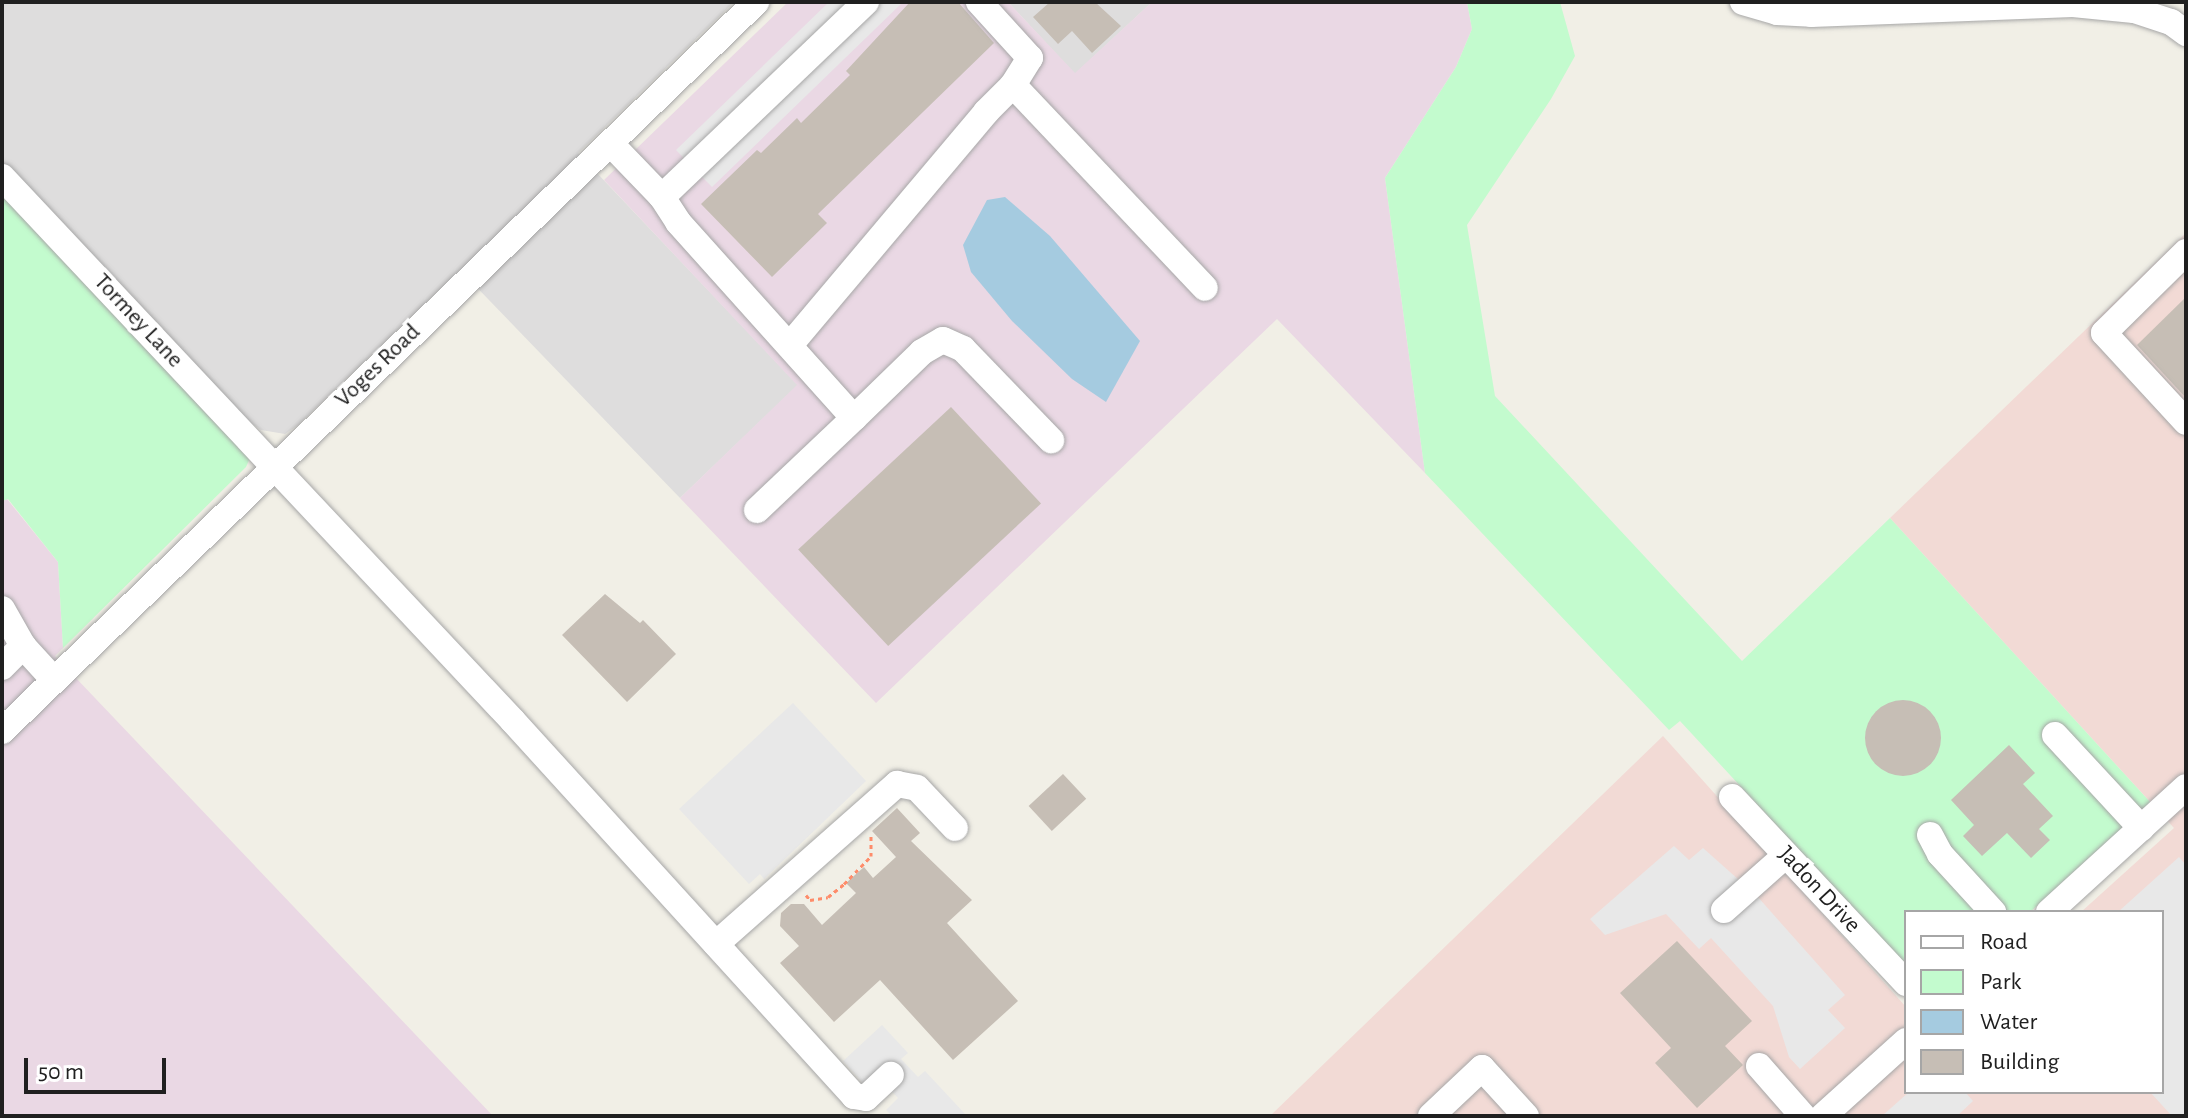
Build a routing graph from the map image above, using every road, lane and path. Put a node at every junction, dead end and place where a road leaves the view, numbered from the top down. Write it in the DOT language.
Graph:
graph roads {
  1 [pos="756,2"];
  2 [pos="866,2"];
  3 [pos="979,2"];
  4 [pos="1743,2"];
  5 [pos="1943,6"];
  6 [pos="2163,10"];
  7 [pos="2186,33"];
  8 [pos="1013,85"];
  9 [pos="610,143"];
  10 [pos="2,177"];
  11 [pos="662,197"];
  12 [pos="2186,252"];
  13 [pos="1205,288"];
  14 [pos="790,345"];
  15 [pos="854,418"];
  16 [pos="2186,422"];
  17 [pos="1051,440"];
  18 [pos="275,465"];
  19 [pos="757,510"];
  20 [pos="2,609"];
  21 [pos="23,646"];
  22 [pos="2,667"];
  23 [pos="54,680"];
  24 [pos="2,731"];
  25 [pos="2055,735"];
  26 [pos="2186,787"];
  27 [pos="1732,797"];
  28 [pos="855,818"];
  29 [pos="955,828"];
  30 [pos="2141,828"];
  31 [pos="1930,835"];
  32 [pos="1786,855"];
  33 [pos="790,877"];
  34 [pos="1724,910"];
  35 [pos="1991,910"];
  36 [pos="2051,910"];
  37 [pos="716,944"];
  38 [pos="1904,981"];
  39 [pos="1904,1043"];
  40 [pos="1759,1066"];
  41 [pos="891,1075"];
  42 [pos="1431,1116"];
  43 [pos="1526,1116"];
  44 [pos="1803,1116"];
  45 [pos="1823,1116"];
  1 -- 9 [label="street, Voges Road"];
  2 -- 11 [label="street"];
  3 -- 8 [label="street"];
  4 -- 5 [label="street"];
  5 -- 6 [label="street"];
  6 -- 7 [label="street"];
  8 -- 13 [label="street"];
  8 -- 14 [label="street"];
  9 -- 11 [label="street"];
  9 -- 18 [label="street, Voges Road"];
  10 -- 18 [label="street, Tormey Lane"];
  11 -- 14 [label="street"];
  12 -- 16 [label="street"];
  14 -- 15 [label="street"];
  15 -- 17 [label="street"];
  15 -- 19 [label="street"];
  18 -- 23 [label="street, Voges Road"];
  18 -- 37 [label="street, Tormey Lane"];
  20 -- 21 [label="street"];
  21 -- 22 [label="street"];
  21 -- 23 [label="street"];
  23 -- 24 [label="street, Voges Road"];
  25 -- 30 [label="street"];
  26 -- 30 [label="street"];
  27 -- 32 [label="street, Jadon Drive"];
  28 -- 29 [label="street"];
  28 -- 33 [label="street"];
  28 -- 33 [label="path"];
  30 -- 36 [label="street"];
  31 -- 35 [label="street"];
  32 -- 34 [label="street"];
  32 -- 38 [label="street, Jadon Drive"];
  33 -- 37 [label="street"];
  37 -- 41 [label="street, Tormey Lane"];
  39 -- 45 [label="street"];
  40 -- 44 [label="street"];
  42 -- 43 [label="street"];
}
